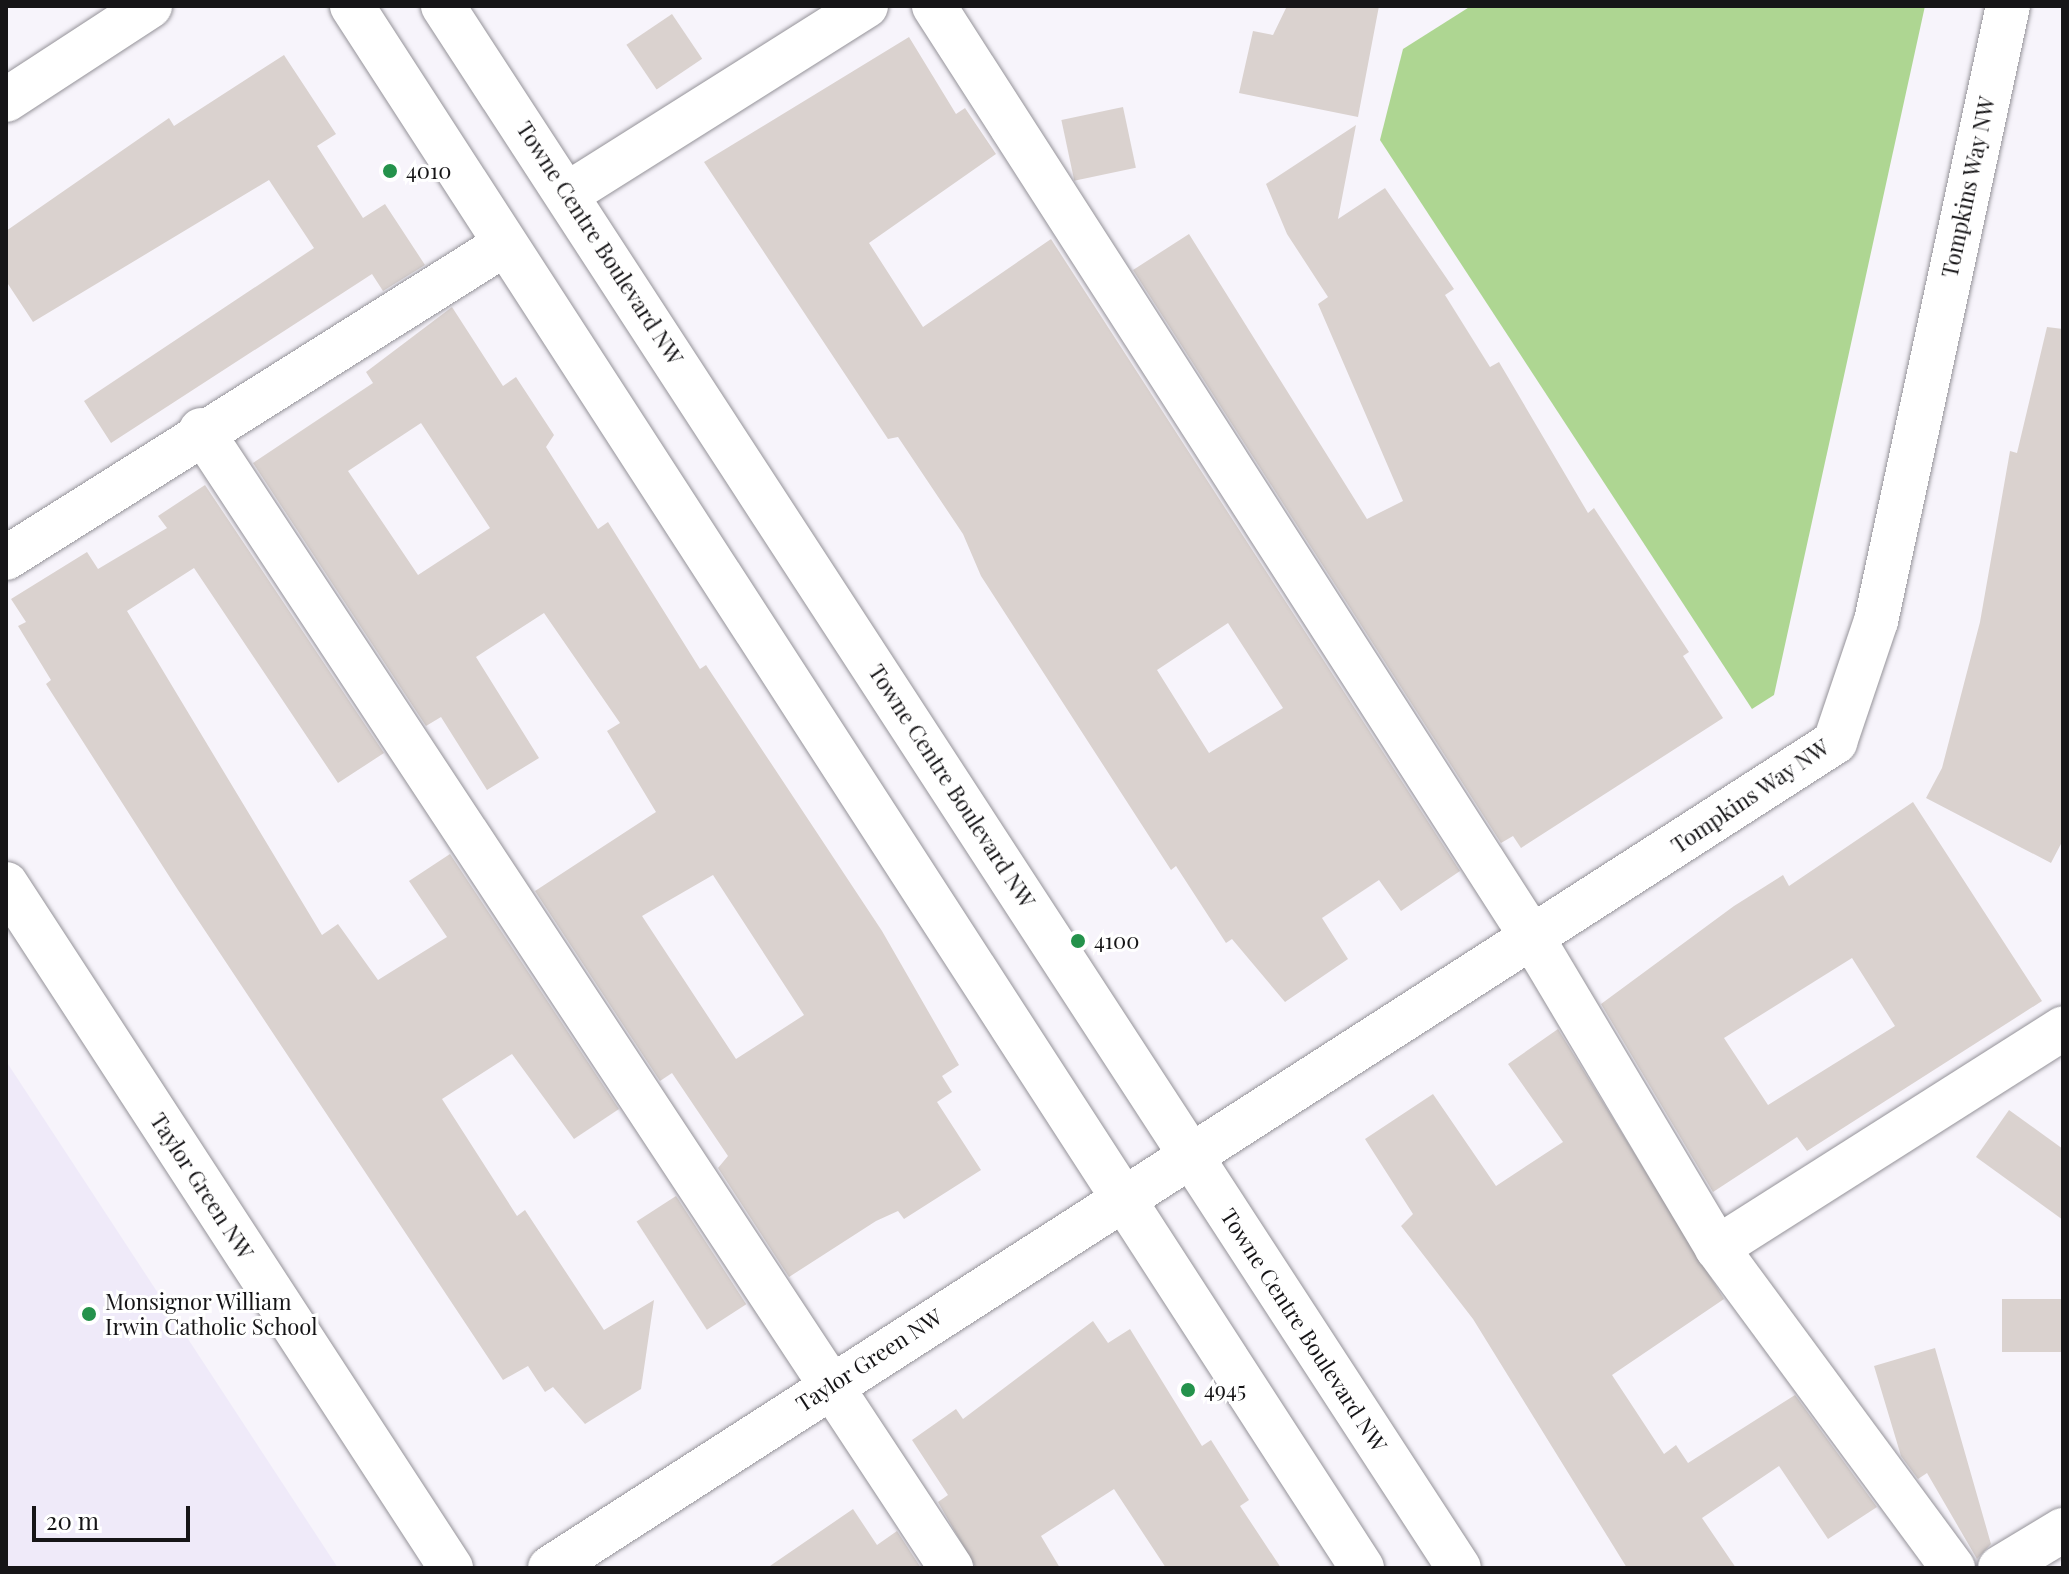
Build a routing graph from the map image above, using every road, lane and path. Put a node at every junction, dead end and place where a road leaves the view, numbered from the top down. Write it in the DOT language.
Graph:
graph roads {
  1 [pos="150,6"];
  2 [pos="352,6"];
  3 [pos="443,6"];
  4 [pos="866,6"];
  5 [pos="934,6"];
  6 [pos="2008,6"];
  7 [pos="6,100"];
  8 [pos="569,193"];
  9 [pos="502,246"];
  10 [pos="201,430"];
  11 [pos="6,558"];
  12 [pos="6,884"];
  13 [pos="1533,939"];
  14 [pos="2063,1028"];
  15 [pos="1188,1152"];
  16 [pos="1119,1196"];
  17 [pos="1717,1248"];
  18 [pos="829,1385"];
  19 [pos="2063,1530"];
  20 [pos="451,1568"];
  21 [pos="550,1568"];
  22 [pos="951,1568"];
  23 [pos="1362,1568"];
  24 [pos="1459,1568"];
  25 [pos="1953,1568"];
  26 [pos="2000,1568"];
  1 -- 7 [label="street"];
  2 -- 9 [label="street"];
  3 -- 8 [label="street, Towne Centre Boulevard NW"];
  4 -- 8 [label="street"];
  5 -- 13 [label="street"];
  6 -- 13 [label="street, Tompkins Way NW"];
  8 -- 15 [label="street, Towne Centre Boulevard NW"];
  9 -- 10 [label="street"];
  9 -- 16 [label="street"];
  10 -- 11 [label="street"];
  10 -- 18 [label="street"];
  12 -- 20 [label="street, Taylor Green NW"];
  13 -- 15 [label="street, Tompkins Way NW"];
  13 -- 17 [label="street"];
  14 -- 17 [label="street"];
  15 -- 16 [label="street, Taylor Green NW"];
  15 -- 24 [label="street, Towne Centre Boulevard NW"];
  16 -- 18 [label="street, Taylor Green NW"];
  16 -- 23 [label="street"];
  17 -- 25 [label="street"];
  18 -- 21 [label="street, Taylor Green NW"];
  18 -- 22 [label="street"];
  19 -- 26 [label="street"];
}
